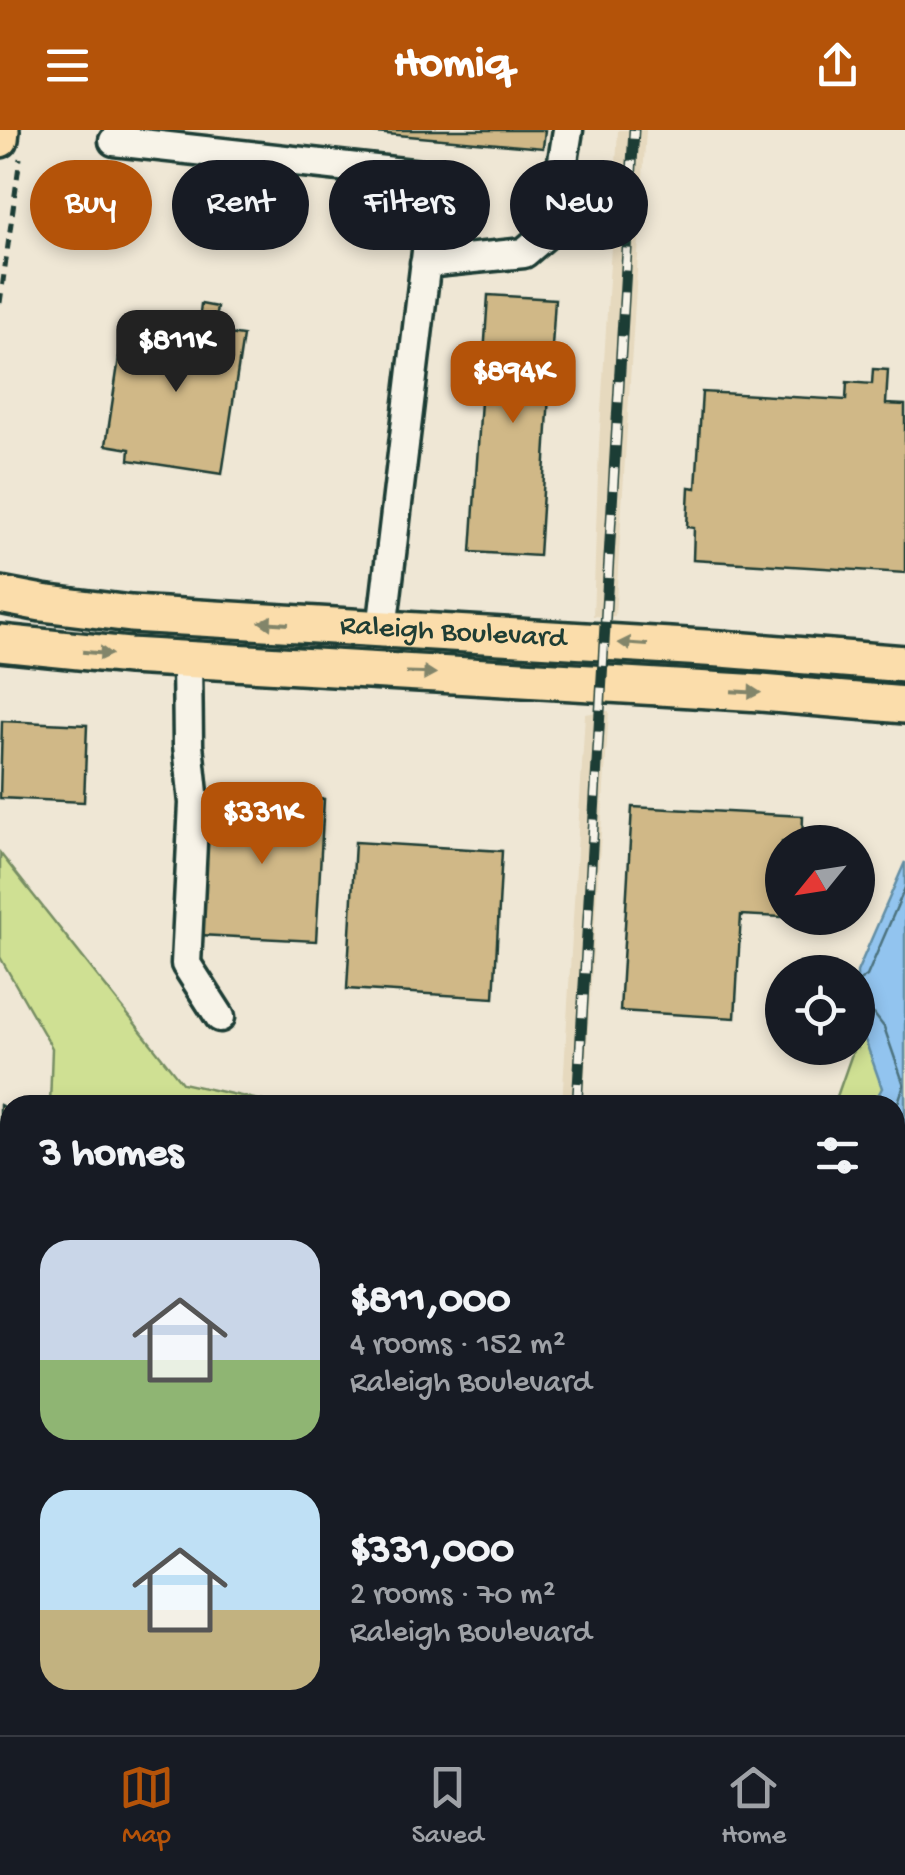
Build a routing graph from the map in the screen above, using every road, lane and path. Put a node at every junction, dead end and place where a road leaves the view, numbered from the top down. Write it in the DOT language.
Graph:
graph roads {
  1 [pos="1,130"];
  2 [pos="568,130"];
  3 [pos="0,139"];
  4 [pos="114,141"];
  5 [pos="18,174"];
  6 [pos="425,264"];
  7 [pos="0,303"];
  8 [pos="0,594"];
  9 [pos="382,630"];
  10 [pos="0,643"];
  11 [pos="676,647"];
  12 [pos="839,657"];
  13 [pos="187,659"];
  14 [pos="891,663"];
  15 [pos="674,688"];
  16 [pos="836,698"];
  17 [pos="889,704"];
  18 [pos="220,1017"];
  1 -- 3 [label="main road"];
  2 -- 6 [label="lane"];
  4 -- 6 [label="lane"];
  5 -- 7 [label="path"];
  6 -- 9 [label="lane"];
  9 -- 8 [label="main road, Raleigh Boulevard, one-way"];
  11 -- 9 [label="main road, Raleigh Boulevard, one-way"];
  10 -- 13 [label="main road, Raleigh Boulevard, one-way"];
  11 -- 12 [label="main road, Raleigh Boulevard"];
  11 -- 15 [label="lane"];
  12 -- 14 [label="main road, Raleigh Boulevard"];
  12 -- 16 [label="lane"];
  13 -- 15 [label="main road, Raleigh Boulevard, one-way"];
  13 -- 18 [label="lane"];
  14 -- 17 [label="lane"];
  15 -- 16 [label="main road, Raleigh Boulevard, one-way"];
  16 -- 17 [label="main road, Raleigh Boulevard"];
}
